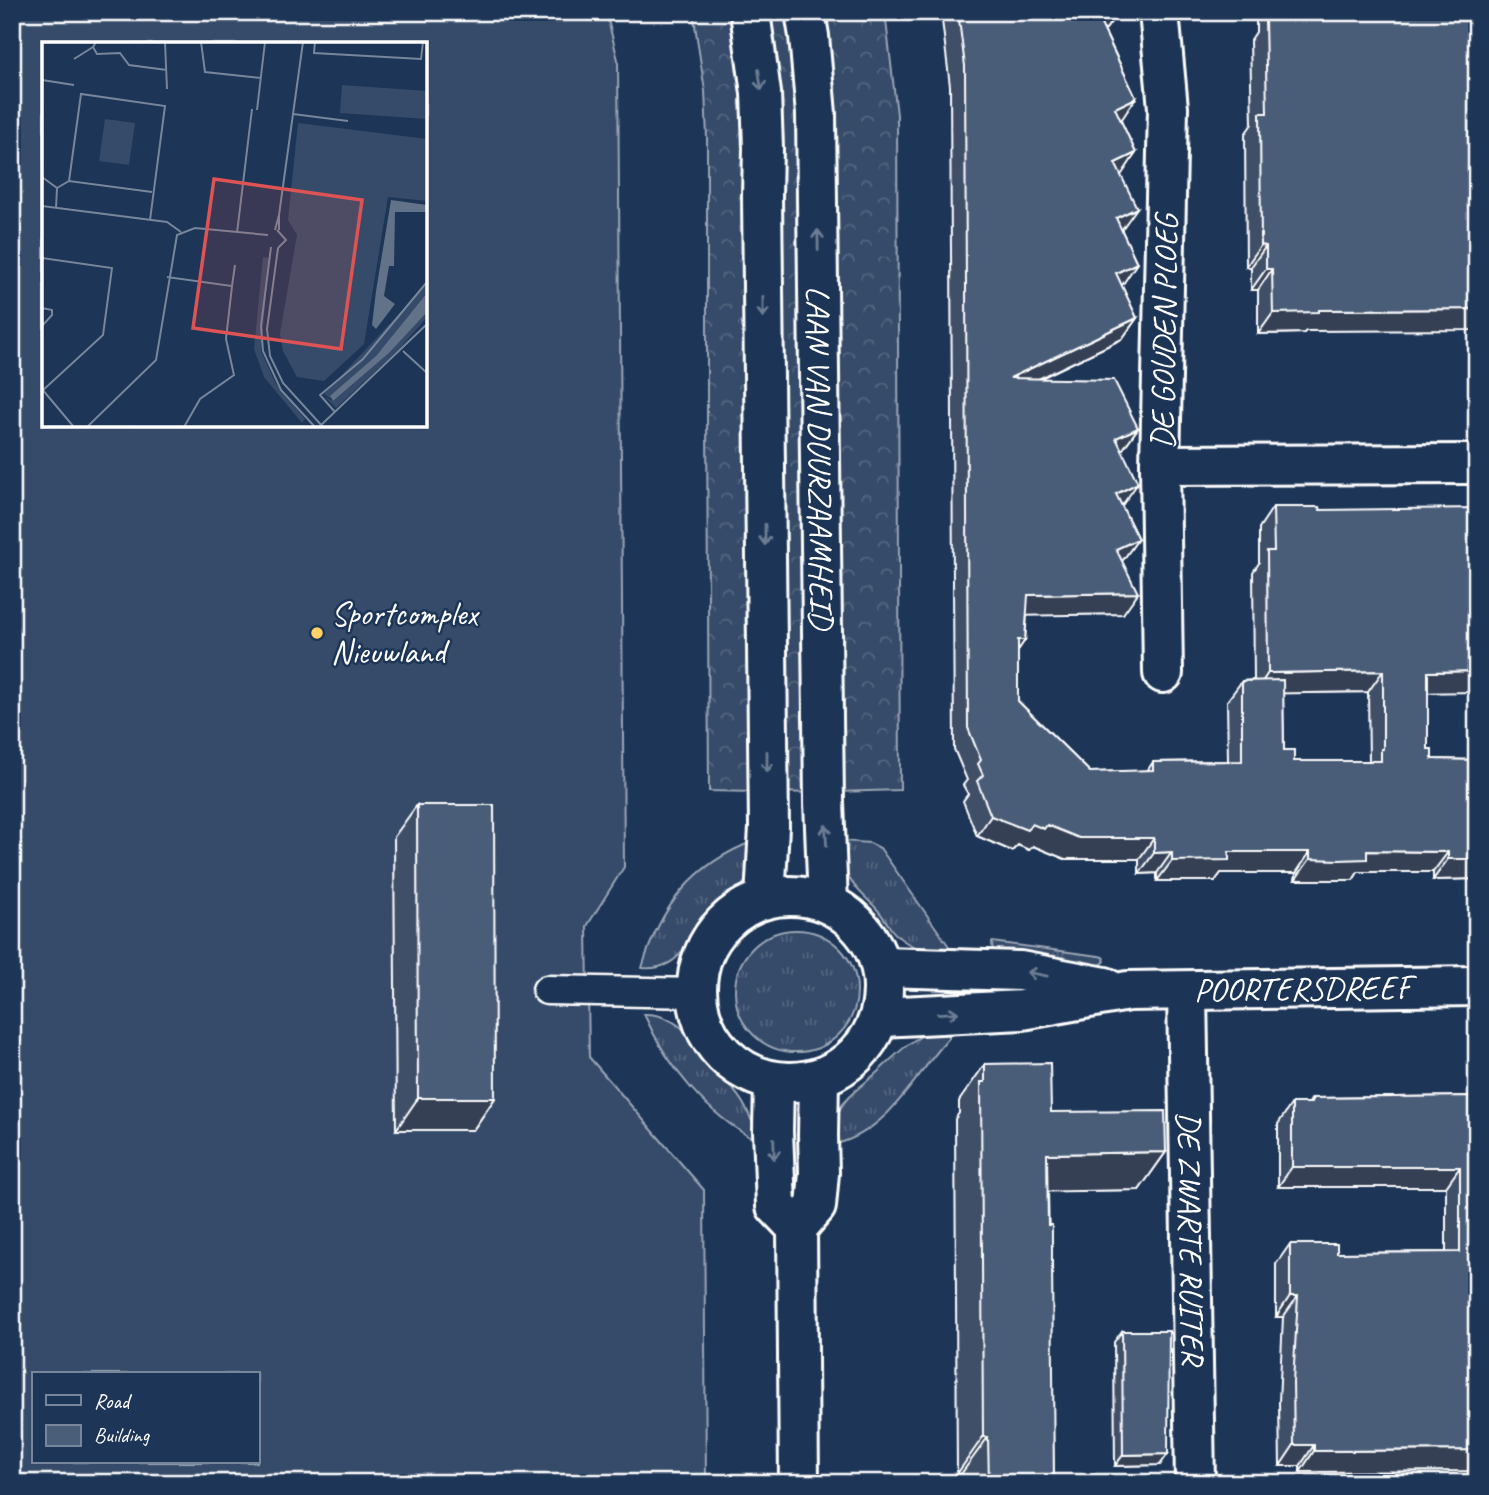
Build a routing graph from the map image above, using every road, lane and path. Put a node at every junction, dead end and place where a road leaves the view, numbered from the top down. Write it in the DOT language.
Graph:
graph roads {
  1 [pos="750,12"];
  2 [pos="805,12"];
  3 [pos="1158,12"];
  4 [pos="1477,464"];
  5 [pos="1160,465"];
  6 [pos="1163,673"];
  7 [pos="765,899"];
  8 [pos="828,903"];
  9 [pos="882,967"];
  10 [pos="1477,986"];
  11 [pos="547,990"];
  12 [pos="1128,991"];
  13 [pos="1186,991"];
  14 [pos="696,993"];
  15 [pos="880,1017"];
  16 [pos="819,1078"];
  17 [pos="774,1081"];
  18 [pos="797,1228"];
  19 [pos="799,1483"];
  20 [pos="1195,1483"];
  1 -- 7 [label="street, LAAN VAN DUURZAAMHEID, one-way"];
  8 -- 2 [label="street, LAAN VAN DUURZAAMHEID, one-way"];
  3 -- 5 [label="street, DE GOUDEN PLOEG"];
  4 -- 5 [label="street, DE GOUDEN PLOEG"];
  5 -- 6 [label="street"];
  7 -- 8 [label="street"];
  7 -- 14 [label="street"];
  8 -- 9 [label="street"];
  12 -- 9 [label="street, POORTERSDREEF, one-way"];
  9 -- 15 [label="street"];
  10 -- 13 [label="street, POORTERSDREEF"];
  11 -- 14 [label="lane"];
  12 -- 13 [label="street, POORTERSDREEF"];
  15 -- 12 [label="street, POORTERSDREEF, one-way"];
  13 -- 20 [label="street, DE ZWARTE RUITER"];
  14 -- 17 [label="street"];
  15 -- 16 [label="street"];
  16 -- 17 [label="street"];
  16 -- 18 [label="street"];
  17 -- 18 [label="street, one-way"];
  18 -- 19 [label="street"];
}
